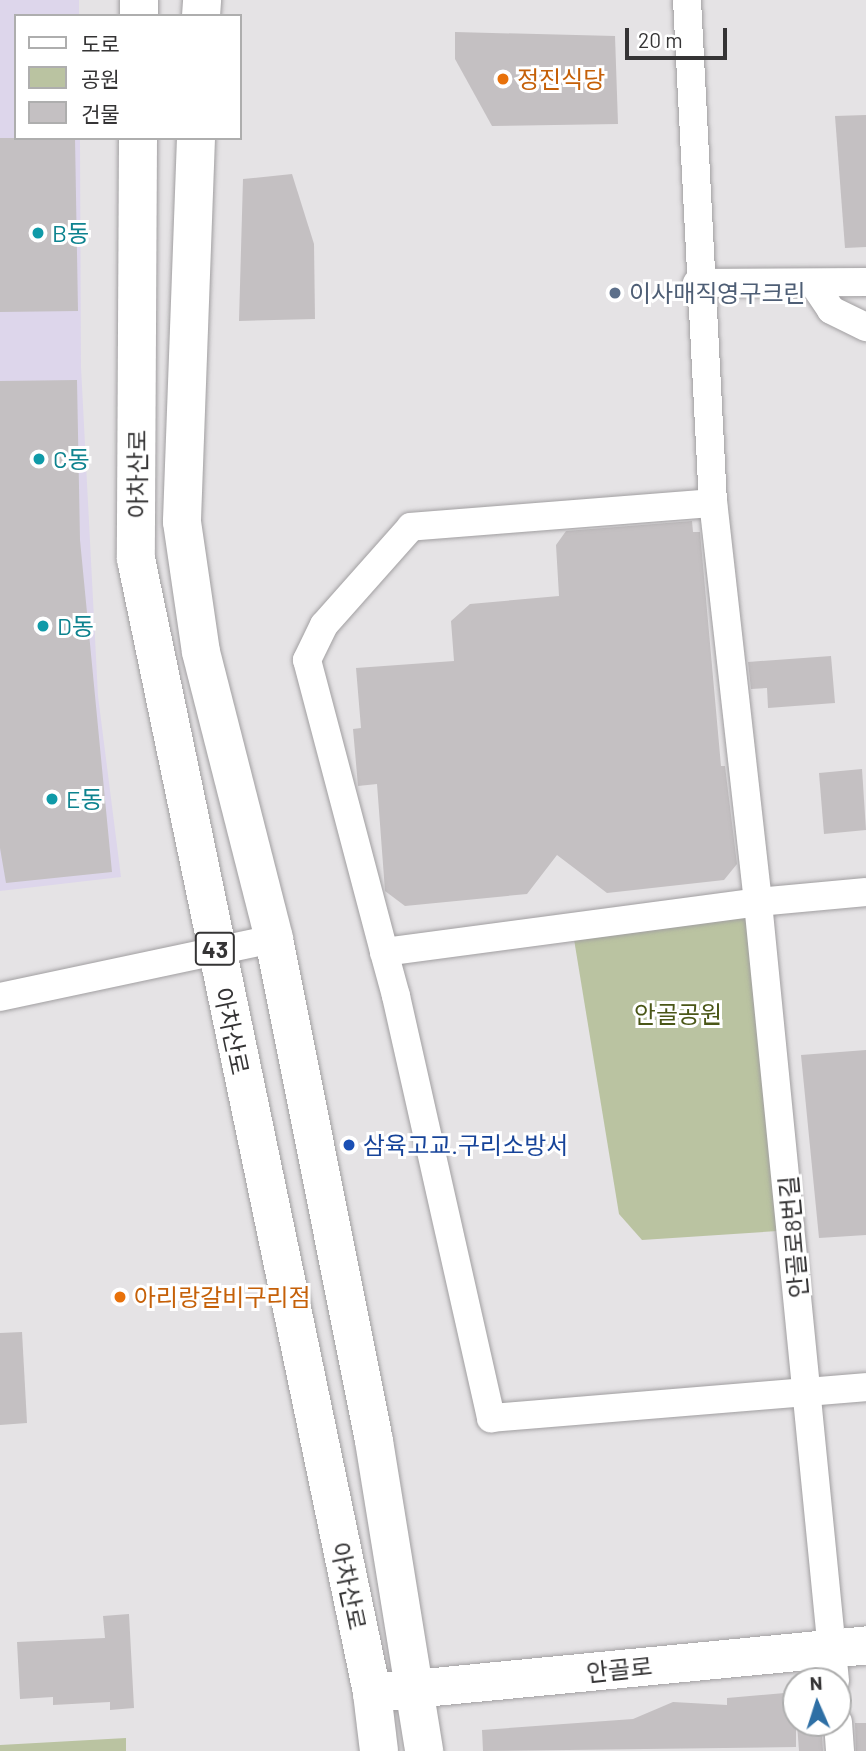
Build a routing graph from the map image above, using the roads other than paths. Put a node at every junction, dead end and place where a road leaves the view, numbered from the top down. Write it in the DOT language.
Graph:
graph roads {
  1 [pos="687,0"];
  2 [pos="138,140"];
  3 [pos="196,140"];
  4 [pos="866,282"];
  5 [pos="697,283"];
  6 [pos="813,283"];
  7 [pos="866,327"];
  8 [pos="713,503"];
  9 [pos="866,892"];
  10 [pos="758,902"];
  11 [pos="274,939"];
  12 [pos="215,948"];
  13 [pos="384,951"];
  14 [pos="0,997"];
  15 [pos="866,1387"];
  16 [pos="807,1395"];
  17 [pos="844,1658"];
  18 [pos="415,1688"];
  19 [pos="372,1693"];
  20 [pos="379,1751"];
  21 [pos="424,1751"];
  1 -- 5 [label="street, 안골로8번길"];
  2 -- 12 [label="main road, 아차산로 / 43"];
  3 -- 11 [label="main road, 아차산로 / 43"];
  4 -- 6 [label="street"];
  5 -- 6 [label="street"];
  5 -- 8 [label="street, 안골로8번길"];
  6 -- 7 [label="street"];
  8 -- 10 [label="street, 안골로8번길"];
  8 -- 13 [label="street"];
  9 -- 10 [label="street"];
  10 -- 13 [label="street"];
  10 -- 16 [label="street, 안골로8번길"];
  11 -- 12 [label="street"];
  11 -- 18 [label="main road, 아차산로 / 43"];
  12 -- 14 [label="street"];
  12 -- 19 [label="main road, 아차산로 / 43"];
  13 -- 16 [label="street"];
  15 -- 16 [label="street"];
  16 -- 17 [label="street, 안골로8번길"];
  17 -- 18 [label="main road, 안골로"];
  18 -- 19 [label="main road, 안골로"];
  18 -- 21 [label="main road, 아차산로 / 43"];
  19 -- 20 [label="main road, 아차산로 / 43"];
}
